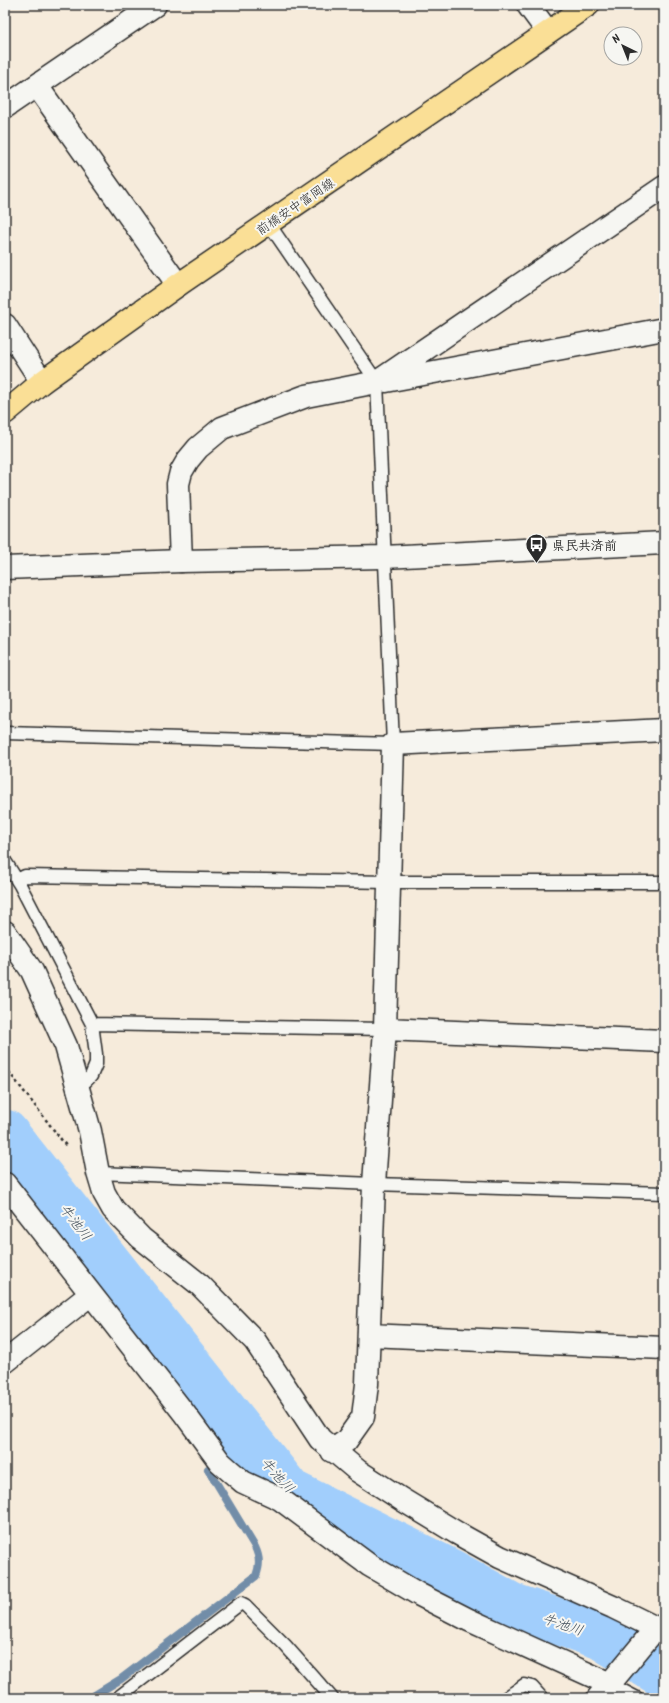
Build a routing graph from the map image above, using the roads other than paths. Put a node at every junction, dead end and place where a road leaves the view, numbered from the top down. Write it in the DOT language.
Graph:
graph roads {
  1 [pos="155,5"];
  2 [pos="528,5"];
  3 [pos="588,5"];
  4 [pos="548,32"];
  5 [pos="37,86"];
  6 [pos="5,107"];
  7 [pos="664,187"];
  8 [pos="269,224"];
  9 [pos="178,285"];
  10 [pos="5,325"];
  11 [pos="664,329"];
  12 [pos="42,382"];
  13 [pos="377,382"];
  14 [pos="5,413"];
  15 [pos="664,543"];
  16 [pos="384,557"];
  17 [pos="181,560"];
  18 [pos="5,568"];
  19 [pos="664,730"];
  20 [pos="5,734"];
  21 [pos="393,744"];
  22 [pos="5,861"];
  23 [pos="17,880"];
  24 [pos="390,882"];
  25 [pos="664,882"];
  26 [pos="5,932"];
  27 [pos="92,1024"];
  28 [pos="385,1029"];
  29 [pos="664,1041"];
  30 [pos="77,1085"];
  31 [pos="98,1173"];
  32 [pos="5,1184"];
  33 [pos="374,1184"];
  34 [pos="664,1193"];
  35 [pos="91,1294"];
  36 [pos="369,1335"];
  37 [pos="664,1348"];
  38 [pos="5,1362"];
  39 [pos="332,1450"];
  40 [pos="658,1631"];
  41 [pos="607,1687"];
  42 [pos="120,1696"];
  43 [pos="332,1698"];
  44 [pos="506,1698"];
  45 [pos="542,1698"];
  46 [pos="637,1698"];
  1 -- 5 [label="street"];
  2 -- 4 [label="street"];
  3 -- 4 [label="main road, 前橋安中富岡線"];
  4 -- 8 [label="main road, 前橋安中富岡線"];
  5 -- 6 [label="street"];
  5 -- 9 [label="street"];
  7 -- 13 [label="street"];
  8 -- 9 [label="main road, 前橋安中富岡線"];
  8 -- 13 [label="lane"];
  9 -- 12 [label="main road, 前橋安中富岡線"];
  10 -- 12 [label="street"];
  11 -- 13 [label="street"];
  12 -- 14 [label="main road, 前橋安中富岡線"];
  13 -- 16 [label="lane"];
  13 -- 17 [label="street"];
  15 -- 16 [label="street"];
  16 -- 17 [label="street"];
  16 -- 21 [label="lane"];
  17 -- 18 [label="street"];
  19 -- 21 [label="street"];
  20 -- 21 [label="lane"];
  21 -- 24 [label="street"];
  22 -- 23 [label="lane"];
  23 -- 24 [label="lane"];
  23 -- 27 [label="lane"];
  24 -- 25 [label="lane"];
  24 -- 28 [label="street"];
  26 -- 30 [label="street"];
  27 -- 28 [label="lane"];
  27 -- 30 [label="lane"];
  28 -- 29 [label="street"];
  28 -- 33 [label="street"];
  30 -- 31 [label="street"];
  31 -- 33 [label="lane"];
  31 -- 39 [label="street"];
  32 -- 35 [label="street"];
  33 -- 34 [label="lane"];
  33 -- 36 [label="street"];
  35 -- 38 [label="street"];
  35 -- 41 [label="street"];
  36 -- 37 [label="street"];
  36 -- 39 [label="street"];
  39 -- 40 [label="street"];
  40 -- 41 [label="street"];
  41 -- 46 [label="lane"];
  42 -- 43 [label="lane"];
  44 -- 45 [label="lane"];
}
